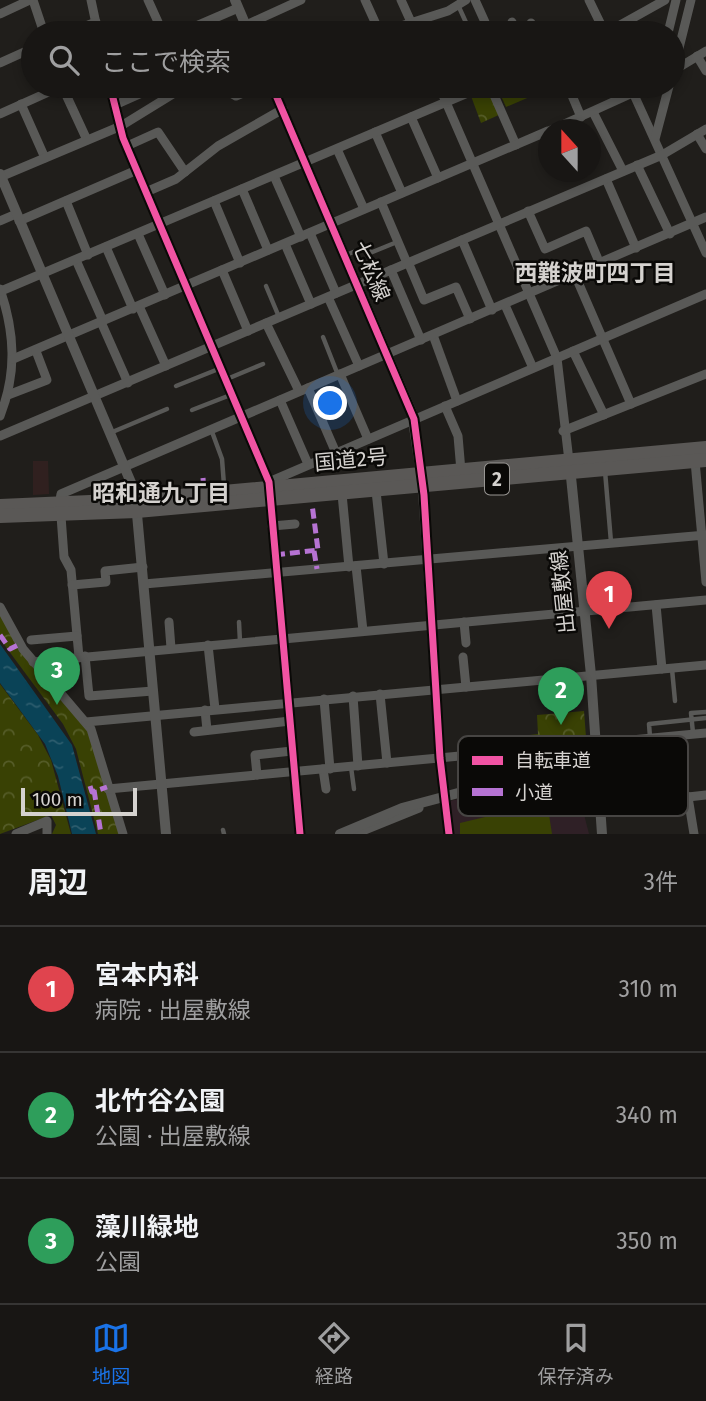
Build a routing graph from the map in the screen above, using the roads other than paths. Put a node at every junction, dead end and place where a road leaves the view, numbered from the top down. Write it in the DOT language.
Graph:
graph roads {
  1 [pos="32,0"];
  2 [pos="90,0"];
  3 [pos="148,0"];
  4 [pos="301,0"];
  5 [pos="365,0"];
  6 [pos="401,0"];
  7 [pos="475,0"];
  8 [pos="589,0"];
  9 [pos="665,0"];
  10 [pos="676,0"];
  11 [pos="691,0"];
  12 [pos="463,2"];
  13 [pos="286,3"];
  14 [pos="237,4"];
  15 [pos="0,14"];
  16 [pos="40,21"];
  17 [pos="96,21"];
  18 [pos="158,21"];
  19 [pos="204,21"];
  20 [pos="244,21"];
  21 [pos="260,21"];
  22 [pos="374,21"];
  23 [pos="410,21"];
  24 [pos="429,21"];
  25 [pos="467,21"];
  26 [pos="485,21"];
  27 [pos="599,21"];
  28 [pos="627,21"];
  29 [pos="671,21"];
  30 [pos="685,24"];
  31 [pos="21,53"];
  32 [pos="702,53"];
  33 [pos="0,63"];
  34 [pos="685,64"];
  35 [pos="706,71"];
  36 [pos="35,98"];
  37 [pos="68,98"];
  38 [pos="113,98"];
  39 [pos="131,98"];
  40 [pos="166,98"];
  41 [pos="278,98"];
  42 [pos="445,98"];
  43 [pos="456,98"];
  44 [pos="495,98"];
  45 [pos="573,98"];
  46 [pos="618,98"];
  47 [pos="636,98"];
  48 [pos="666,98"];
  49 [pos="447,102"];
  50 [pos="21,104"];
  51 [pos="115,105"];
  52 [pos="283,109"];
  53 [pos="593,112"];
  54 [pos="0,114"];
  55 [pos="411,117"];
  56 [pos="581,117"];
  57 [pos="578,119"];
  58 [pos="121,126"];
  59 [pos="376,132"];
  60 [pos="702,132"];
  61 [pos="538,135"];
  62 [pos="655,139"];
  63 [pos="87,140"];
  64 [pos="516,145"];
  65 [pos="127,146"];
  66 [pos="337,149"];
  67 [pos="706,149"];
  68 [pos="662,155"];
  69 [pos="45,158"];
  70 [pos="305,163"];
  71 [pos="474,163"];
  72 [pos="638,165"];
  73 [pos="137,170"];
  74 [pos="185,172"];
  75 [pos="623,172"];
  76 [pos="0,176"];
  77 [pos="274,176"];
  78 [pos="438,178"];
  79 [pos="606,179"];
  80 [pos="242,189"];
  81 [pos="146,192"];
  82 [pos="402,193"];
  83 [pos="66,201"];
  84 [pos="214,201"];
  85 [pos="381,202"];
  86 [pos="364,209"];
  87 [pos="528,211"];
  88 [pos="706,217"];
  89 [pos="18,218"];
  90 [pos="0,221"];
  91 [pos="332,223"];
  92 [pos="500,223"];
  93 [pos="160,224"];
  94 [pos="693,224"];
  95 [pos="138,234"];
  96 [pos="670,234"];
  97 [pos="305,235"];
  98 [pos="462,240"];
  99 [pos="398,242"];
  100 [pos="285,244"];
  101 [pos="106,247"];
  102 [pos="636,248"];
  103 [pos="268,250"];
  104 [pos="706,253"];
  105 [pos="88,255"];
  106 [pos="346,255"];
  107 [pos="76,260"];
  108 [pos="240,263"];
  109 [pos="408,263"];
  110 [pos="600,264"];
  111 [pos="391,270"];
  112 [pos="222,271"];
  113 [pos="42,274"];
  114 [pos="575,275"];
  115 [pos="358,285"];
  116 [pos="186,286"];
  117 [pos="266,286"];
  118 [pos="0,290"];
  119 [pos="530,294"];
  120 [pos="706,294"];
  121 [pos="165,295"];
  122 [pos="332,295"];
  123 [pos="311,304"];
  124 [pos="505,305"];
  125 [pos="136,307"];
  126 [pos="492,310"];
  127 [pos="279,317"];
  128 [pos="470,319"];
  129 [pos="102,321"];
  130 [pos="266,323"];
  131 [pos="248,331"];
  132 [pos="433,335"];
  133 [pos="68,337"];
  134 [pos="323,337"];
  135 [pos="603,338"];
  136 [pos="421,340"];
  137 [pos="212,346"];
  138 [pos="36,351"];
  139 [pos="573,351"];
  140 [pos="388,355"];
  141 [pos="557,358"];
  142 [pos="13,359"];
  143 [pos="263,364"];
  144 [pos="166,366"];
  145 [pos="359,366"];
  146 [pos="221,368"];
  147 [pos="533,368"];
  148 [pos="339,374"];
  149 [pos="706,374"];
  150 [pos="226,379"];
  151 [pos="128,383"];
  152 [pos="176,386"];
  153 [pos="304,390"];
  154 [pos="233,394"];
  155 [pos="8,396"];
  156 [pos="94,398"];
  157 [pos="280,400"];
  158 [pos="457,401"];
  159 [pos="631,404"];
  160 [pos="445,406"];
  161 [pos="167,408"];
  162 [pos="192,410"];
  163 [pos="604,415"];
  164 [pos="0,416"];
  165 [pos="242,416"];
  166 [pos="414,419"];
  167 [pos="211,429"];
  168 [pos="563,431"];
  169 [pos="109,433"];
  170 [pos="0,436"];
  171 [pos="368,439"];
  172 [pos="706,449"];
  173 [pos="336,453"];
  174 [pos="701,460"];
  175 [pos="308,464"];
  176 [pos="570,466"];
  177 [pos="124,467"];
  178 [pos="604,468"];
  179 [pos="461,471"];
  180 [pos="422,480"];
  181 [pos="224,485"];
  182 [pos="269,490"];
  183 [pos="376,491"];
  184 [pos="342,494"];
  185 [pos="136,505"];
  186 [pos="0,506"];
  187 [pos="60,510"];
  188 [pos="0,516"];
  189 [pos="295,524"];
  190 [pos="272,526"];
  191 [pos="704,535"];
  192 [pos="611,543"];
  193 [pos="578,546"];
  194 [pos="428,560"];
  195 [pos="384,564"];
  196 [pos="352,566"];
  197 [pos="143,567"];
  198 [pos="277,573"];
  199 [pos="706,582"];
  200 [pos="144,584"];
  201 [pos="72,585"];
  202 [pos="706,600"];
  203 [pos="656,605"];
  204 [pos="0,607"];
  205 [pos="584,611"];
  206 [pos="169,622"];
  207 [pos="239,622"];
  208 [pos="464,622"];
  209 [pos="432,625"];
  210 [pos="363,631"];
  211 [pos="77,636"];
  212 [pos="283,639"];
  213 [pos="31,640"];
  214 [pos="240,642"];
  215 [pos="466,643"];
  216 [pos="208,645"];
  217 [pos="171,648"];
  218 [pos="149,650"];
  219 [pos="82,657"];
  220 [pos="463,657"];
  221 [pos="33,662"];
  222 [pos="706,665"];
  223 [pos="667,669"];
  224 [pos="591,675"];
  225 [pos="466,687"];
  226 [pos="436,690"];
  227 [pos="153,691"];
  228 [pos="380,694"];
  229 [pos="353,696"];
  230 [pos="324,699"];
  231 [pos="288,701"];
  232 [pos="675,701"];
  233 [pos="210,709"];
  234 [pos="706,712"];
  235 [pos="156,715"];
  236 [pos="706,719"];
  237 [pos="692,720"];
  238 [pos="289,721"];
  239 [pos="86,722"];
  240 [pos="206,730"];
  241 [pos="194,732"];
  242 [pos="706,733"];
  243 [pos="693,734"];
  244 [pos="595,736"];
  245 [pos="650,736"];
  246 [pos="672,736"];
  247 [pos="292,751"];
  248 [pos="458,756"];
  249 [pos="440,758"];
  250 [pos="387,763"];
  251 [pos="355,766"];
  252 [pos="327,769"];
  253 [pos="294,772"];
  254 [pos="257,775"];
  255 [pos="162,784"];
  256 [pos="108,789"];
  257 [pos="326,789"];
  258 [pos="354,789"];
  259 [pos="458,794"];
  260 [pos="706,795"];
  261 [pos="688,797"];
  262 [pos="444,798"];
  263 [pos="601,816"];
  264 [pos="16,834"];
  265 [pos="47,834"];
  266 [pos="123,834"];
  267 [pos="166,834"];
  268 [pos="300,834"];
  269 [pos="340,834"];
  270 [pos="355,834"];
  271 [pos="449,834"];
  272 [pos="602,834"];
  273 [pos="694,834"];
  1 -- 15 [label="street"];
  1 -- 16 [label="street"];
  2 -- 17 [label="street"];
  3 -- 18 [label="street"];
  4 -- 13 [label="street"];
  5 -- 22 [label="street"];
  6 -- 23 [label="street"];
  7 -- 26 [label="street"];
  8 -- 27 [label="street"];
  9 -- 28 [label="street"];
  10 -- 29 [label="street"];
  11 -- 30 [label="street"];
  12 -- 24 [label="street"];
  12 -- 25 [label="lane"];
  13 -- 21 [label="street"];
  14 -- 19 [label="street"];
  14 -- 20 [label="street"];
  31 -- 33 [label="street"];
  32 -- 34 [label="street"];
  32 -- 35 [label="street"];
  36 -- 50 [label="street"];
  37 -- 63 [label="street"];
  38 -- 51 [label="street"];
  39 -- 51 [label="street"];
  40 -- 58 [label="street"];
  41 -- 52 [label="street, 七松線"];
  42 -- 49 [label="street"];
  43 -- 49 [label="street"];
  44 -- 64 [label="street"];
  45 -- 56 [label="street"];
  46 -- 53 [label="street"];
  47 -- 62 [label="street"];
  48 -- 62 [label="street"];
  49 -- 55 [label="street"];
  49 -- 71 [label="street"];
  50 -- 54 [label="street"];
  50 -- 69 [label="street"];
  51 -- 58 [label="street"];
  52 -- 70 [label="street, 七松線"];
  52 -- 74 [label="street"];
  53 -- 56 [label="street"];
  53 -- 75 [label="street"];
  55 -- 59 [label="street"];
  55 -- 78 [label="street"];
  56 -- 57 [label="street"];
  58 -- 63 [label="street"];
  58 -- 65 [label="street"];
  59 -- 66 [label="street"];
  59 -- 82 [label="street"];
  60 -- 67 [label="street"];
  60 -- 68 [label="street"];
  61 -- 64 [label="street"];
  62 -- 68 [label="street"];
  63 -- 69 [label="street"];
  64 -- 71 [label="street"];
  65 -- 73 [label="street"];
  65 -- 74 [label="street"];
  66 -- 70 [label="street"];
  66 -- 86 [label="street"];
  68 -- 72 [label="street"];
  68 -- 94 [label="street"];
  69 -- 76 [label="street"];
  70 -- 77 [label="street"];
  70 -- 91 [label="street, 七松線"];
  71 -- 78 [label="street"];
  71 -- 92 [label="street"];
  72 -- 75 [label="street"];
  72 -- 96 [label="street"];
  73 -- 81 [label="street"];
  73 -- 83 [label="street"];
  74 -- 81 [label="street"];
  75 -- 79 [label="street"];
  76 -- 89 [label="street"];
  77 -- 80 [label="street"];
  77 -- 97 [label="street"];
  78 -- 82 [label="street"];
  79 -- 87 [label="street"];
  79 -- 102 [label="street"];
  80 -- 84 [label="street"];
  80 -- 103 [label="street"];
  81 -- 93 [label="street"];
  82 -- 85 [label="street"];
  83 -- 89 [label="street"];
  83 -- 105 [label="street"];
  84 -- 93 [label="street"];
  84 -- 108 [label="street"];
  85 -- 86 [label="street"];
  85 -- 99 [label="street"];
  86 -- 91 [label="street"];
  87 -- 92 [label="street"];
  87 -- 110 [label="street"];
  88 -- 94 [label="street"];
  89 -- 90 [label="street"];
  89 -- 113 [label="street"];
  91 -- 97 [label="street"];
  91 -- 106 [label="street, 七松線"];
  92 -- 98 [label="street"];
  92 -- 119 [label="street"];
  93 -- 95 [label="street"];
  93 -- 116 [label="street"];
  94 -- 96 [label="street"];
  94 -- 104 [label="street"];
  95 -- 101 [label="street"];
  95 -- 121 [label="street"];
  96 -- 102 [label="street"];
  97 -- 100 [label="street"];
  97 -- 122 [label="street"];
  98 -- 109 [label="street"];
  98 -- 126 [label="street"];
  99 -- 106 [label="lane"];
  99 -- 109 [label="street"];
  100 -- 103 [label="street"];
  100 -- 123 [label="street"];
  101 -- 105 [label="street"];
  101 -- 125 [label="street"];
  102 -- 110 [label="street"];
  103 -- 108 [label="street"];
  105 -- 107 [label="street"];
  106 -- 115 [label="street, 七松線"];
  107 -- 113 [label="street"];
  107 -- 129 [label="street"];
  108 -- 112 [label="street"];
  109 -- 111 [label="street"];
  109 -- 128 [label="street"];
  110 -- 114 [label="street"];
  111 -- 115 [label="street"];
  111 -- 136 [label="street"];
  112 -- 116 [label="street"];
  112 -- 131 [label="street"];
  113 -- 118 [label="street"];
  113 -- 133 [label="street"];
  114 -- 119 [label="street"];
  114 -- 135 [label="street"];
  115 -- 122 [label="street"];
  115 -- 140 [label="street, 七松線"];
  116 -- 121 [label="street"];
  116 -- 137 [label="street"];
  117 -- 127 [label="lane"];
  118 -- 142 [label="street"];
  119 -- 124 [label="street"];
  119 -- 141 [label="street"];
  120 -- 135 [label="street"];
  121 -- 125 [label="street"];
  122 -- 123 [label="street"];
  122 -- 145 [label="street"];
  123 -- 127 [label="street"];
  124 -- 126 [label="street"];
  124 -- 147 [label="street"];
  125 -- 129 [label="street"];
  125 -- 144 [label="street"];
  126 -- 128 [label="street"];
  127 -- 130 [label="street"];
  128 -- 132 [label="street"];
  129 -- 133 [label="street"];
  129 -- 151 [label="street"];
  130 -- 131 [label="street"];
  130 -- 153 [label="street"];
  131 -- 137 [label="street"];
  132 -- 136 [label="street"];
  132 -- 158 [label="street"];
  133 -- 138 [label="street"];
  133 -- 156 [label="street"];
  134 -- 148 [label="lane"];
  135 -- 139 [label="street"];
  135 -- 159 [label="street"];
  136 -- 140 [label="street"];
  137 -- 144 [label="street"];
  137 -- 146 [label="street"];
  138 -- 142 [label="street"];
  138 -- 155 [label="street"];
  139 -- 141 [label="street"];
  139 -- 163 [label="street"];
  140 -- 145 [label="street"];
  140 -- 166 [label="street, 七松線"];
  141 -- 147 [label="street"];
  141 -- 168 [label="street"];
  142 -- 155 [label="street"];
  143 -- 150 [label="lane"];
  144 -- 151 [label="street"];
  145 -- 148 [label="street"];
  146 -- 150 [label="street"];
  146 -- 152 [label="lane"];
  147 -- 158 [label="street"];
  148 -- 153 [label="street"];
  148 -- 171 [label="street"];
  149 -- 159 [label="street"];
  150 -- 154 [label="street"];
  151 -- 156 [label="street"];
  153 -- 157 [label="street"];
  153 -- 173 [label="street"];
  154 -- 162 [label="lane"];
  154 -- 165 [label="street"];
  155 -- 164 [label="street"];
  156 -- 169 [label="street"];
  156 -- 170 [label="street"];
  157 -- 165 [label="street"];
  157 -- 175 [label="street"];
  158 -- 160 [label="street"];
  159 -- 163 [label="street"];
  160 -- 166 [label="street"];
  160 -- 179 [label="street"];
  161 -- 169 [label="lane"];
  163 -- 168 [label="street"];
  165 -- 167 [label="street"];
  165 -- 182 [label="street"];
  166 -- 171 [label="street"];
  166 -- 180 [label="street, 七松線"];
  167 -- 177 [label="street"];
  167 -- 181 [label="lane"];
  168 -- 176 [label="street"];
  169 -- 177 [label="street"];
  171 -- 173 [label="street"];
  172 -- 176 [label="highway, 国道2号 / 2"];
  173 -- 175 [label="street"];
  174 -- 178 [label="highway, 国道2号 / 2"];
  174 -- 191 [label="street"];
  175 -- 182 [label="street"];
  176 -- 178 [label="highway, 国道2号 / 2"];
  176 -- 179 [label="highway, 国道2号 / 2"];
  176 -- 180 [label="highway, 国道2号 / 2"];
  176 -- 193 [label="street, 出屋敷線"];
  177 -- 185 [label="street"];
  177 -- 187 [label="street"];
  178 -- 192 [label="lane"];
  179 -- 180 [label="highway, 国道2号 / 2"];
  180 -- 182 [label="highway, 国道2号 / 2"];
  180 -- 183 [label="highway, 国道2号 / 2"];
  180 -- 194 [label="street"];
  182 -- 184 [label="highway, 国道2号 / 2"];
  182 -- 185 [label="highway, 国道2号 / 2"];
  182 -- 190 [label="street"];
  183 -- 184 [label="highway, 国道2号 / 2"];
  183 -- 195 [label="street"];
  184 -- 196 [label="street"];
  185 -- 187 [label="highway, 国道2号 / 2"];
  185 -- 197 [label="street"];
  186 -- 187 [label="highway, 国道2号 / 2"];
  187 -- 188 [label="highway, 国道2号 / 2"];
  187 -- 201 [label="street"];
  189 -- 190 [label="street"];
  190 -- 198 [label="street"];
  191 -- 192 [label="street"];
  191 -- 199 [label="street"];
  192 -- 193 [label="street"];
  193 -- 194 [label="street"];
  193 -- 205 [label="street, 出屋敷線"];
  194 -- 195 [label="street"];
  194 -- 209 [label="street"];
  195 -- 196 [label="street"];
  196 -- 198 [label="street"];
  196 -- 210 [label="street"];
  197 -- 200 [label="street"];
  197 -- 201 [label="street"];
  198 -- 200 [label="street"];
  198 -- 212 [label="street"];
  200 -- 218 [label="street"];
  201 -- 211 [label="street"];
  202 -- 203 [label="street"];
  203 -- 205 [label="street"];
  203 -- 223 [label="street"];
  204 -- 221 [label="street"];
  205 -- 208 [label="street"];
  205 -- 224 [label="street, 出屋敷線"];
  206 -- 217 [label="street"];
  207 -- 214 [label="lane"];
  208 -- 209 [label="street"];
  208 -- 215 [label="street"];
  209 -- 210 [label="street"];
  209 -- 226 [label="street"];
  210 -- 212 [label="street"];
  211 -- 213 [label="street"];
  211 -- 219 [label="street"];
  212 -- 214 [label="street"];
  212 -- 231 [label="street"];
  214 -- 216 [label="street"];
  216 -- 217 [label="street"];
  216 -- 233 [label="street"];
  217 -- 218 [label="street"];
  218 -- 219 [label="street"];
  218 -- 227 [label="street"];
  219 -- 221 [label="street"];
  219 -- 227 [label="street"];
  220 -- 225 [label="street"];
  221 -- 239 [label="street"];
  222 -- 223 [label="street"];
  223 -- 224 [label="street"];
  223 -- 232 [label="lane"];
  224 -- 225 [label="street"];
  224 -- 244 [label="street, 出屋敷線"];
  225 -- 226 [label="street"];
  226 -- 228 [label="street"];
  226 -- 249 [label="street"];
  227 -- 235 [label="street"];
  228 -- 229 [label="street"];
  228 -- 250 [label="street"];
  229 -- 230 [label="street"];
  229 -- 251 [label="street"];
  230 -- 231 [label="street"];
  230 -- 252 [label="street"];
  231 -- 233 [label="street"];
  231 -- 238 [label="street"];
  233 -- 235 [label="street"];
  233 -- 240 [label="street"];
  234 -- 237 [label="lane"];
  235 -- 239 [label="street"];
  235 -- 255 [label="street"];
  236 -- 237 [label="lane"];
  237 -- 243 [label="lane"];
  237 -- 245 [label="lane"];
  238 -- 240 [label="street"];
  238 -- 247 [label="street"];
  239 -- 256 [label="street"];
  240 -- 241 [label="street"];
  242 -- 243 [label="street"];
  243 -- 246 [label="street"];
  247 -- 253 [label="street"];
  247 -- 254 [label="street"];
  248 -- 249 [label="street"];
  249 -- 250 [label="street"];
  249 -- 262 [label="street"];
  250 -- 251 [label="street"];
  251 -- 252 [label="street"];
  251 -- 258 [label="lane"];
  252 -- 253 [label="street"];
  252 -- 257 [label="street"];
  253 -- 254 [label="street"];
  253 -- 268 [label="street"];
  254 -- 255 [label="street"];
  255 -- 256 [label="street"];
  255 -- 267 [label="street"];
  256 -- 266 [label="street"];
  259 -- 262 [label="street"];
  260 -- 261 [label="street"];
  261 -- 273 [label="street"];
  262 -- 269 [label="street"];
  262 -- 270 [label="street"];
  262 -- 271 [label="street"];
  263 -- 272 [label="street, 出屋敷線"];
  264 -- 265 [label="street"];
}
